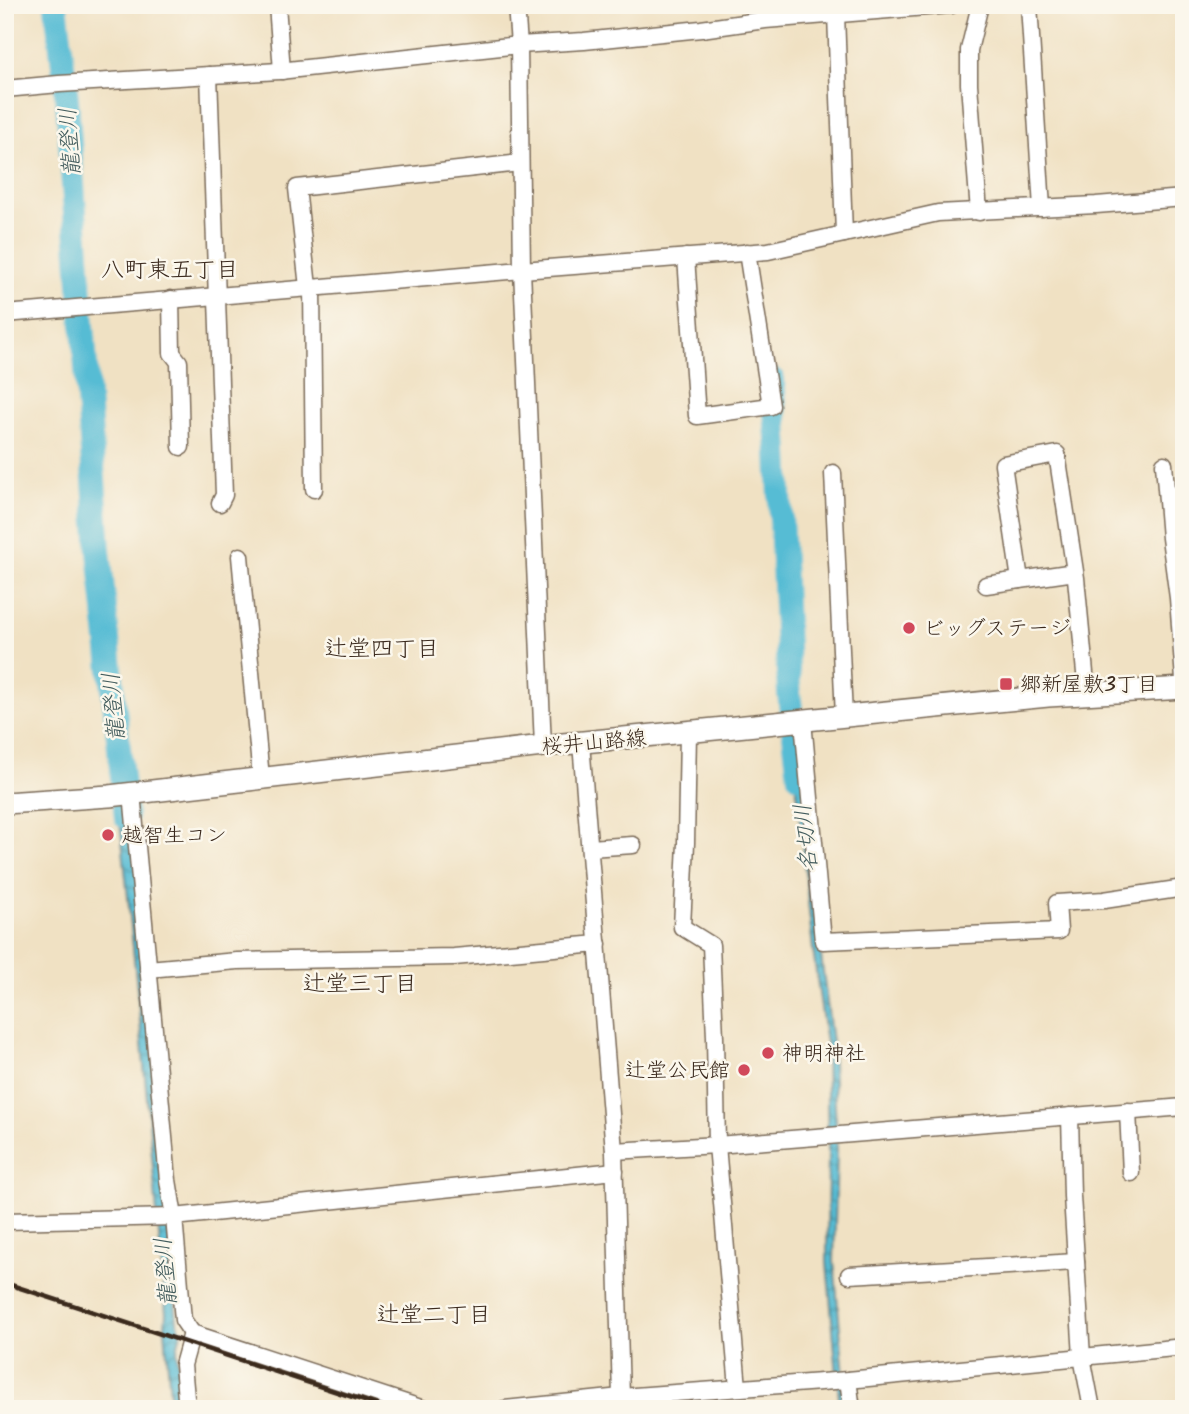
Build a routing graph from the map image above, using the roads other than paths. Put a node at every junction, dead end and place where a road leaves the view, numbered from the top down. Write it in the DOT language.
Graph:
graph roads {
  1 [pos="277,5"];
  2 [pos="516,5"];
  3 [pos="951,5"];
  4 [pos="980,5"];
  5 [pos="1029,5"];
  6 [pos="762,13"];
  7 [pos="836,14"];
  8 [pos="519,45"];
  9 [pos="282,71"];
  10 [pos="209,75"];
  11 [pos="5,89"];
  12 [pos="520,163"];
  13 [pos="1184,198"];
  14 [pos="1042,208"];
  15 [pos="979,212"];
  16 [pos="844,234"];
  17 [pos="747,252"];
  18 [pos="686,257"];
  19 [pos="522,270"];
  20 [pos="310,287"];
  21 [pos="217,295"];
  22 [pos="171,299"];
  23 [pos="5,314"];
  24 [pos="181,447"];
  25 [pos="1164,464"];
  26 [pos="833,473"];
  27 [pos="314,489"];
  28 [pos="220,503"];
  29 [pos="240,556"];
  30 [pos="1074,572"];
  31 [pos="1020,580"];
  32 [pos="986,585"];
  33 [pos="1184,680"];
  34 [pos="1184,688"];
  35 [pos="1087,694"];
  36 [pos="844,717"];
  37 [pos="803,721"];
  38 [pos="688,733"];
  39 [pos="582,743"];
  40 [pos="543,746"];
  41 [pos="261,778"];
  42 [pos="132,793"];
  43 [pos="5,803"];
  44 [pos="633,845"];
  45 [pos="590,848"];
  46 [pos="1184,888"];
  47 [pos="598,944"];
  48 [pos="148,969"];
  49 [pos="1184,1107"];
  50 [pos="1128,1111"];
  51 [pos="1070,1116"];
  52 [pos="717,1145"];
  53 [pos="614,1151"];
  54 [pos="615,1171"];
  55 [pos="1131,1173"];
  56 [pos="174,1217"];
  57 [pos="5,1222"];
  58 [pos="1076,1262"];
  59 [pos="849,1275"];
  60 [pos="192,1333"];
  61 [pos="1184,1348"];
  62 [pos="1082,1357"];
  63 [pos="848,1380"];
  64 [pos="738,1388"];
  65 [pos="621,1397"];
  66 [pos="575,1406"];
  67 [pos="187,1409"];
  68 [pos="424,1409"];
  69 [pos="505,1409"];
  70 [pos="852,1409"];
  71 [pos="1092,1409"];
  1 -- 9 [label="street"];
  2 -- 8 [label="street"];
  3 -- 7 [label="street"];
  4 -- 15 [label="street"];
  5 -- 14 [label="street"];
  6 -- 7 [label="street"];
  6 -- 8 [label="street"];
  7 -- 16 [label="street"];
  8 -- 9 [label="street"];
  8 -- 12 [label="street"];
  9 -- 10 [label="street"];
  10 -- 11 [label="street"];
  10 -- 21 [label="street"];
  12 -- 19 [label="street"];
  12 -- 20 [label="street"];
  13 -- 14 [label="street"];
  14 -- 15 [label="street"];
  15 -- 16 [label="street"];
  16 -- 17 [label="street"];
  17 -- 18 [label="street"];
  17 -- 18 [label="street"];
  18 -- 19 [label="street"];
  19 -- 20 [label="street"];
  19 -- 40 [label="street"];
  20 -- 21 [label="street"];
  20 -- 27 [label="street"];
  21 -- 22 [label="street"];
  21 -- 28 [label="street"];
  22 -- 23 [label="street"];
  22 -- 24 [label="street"];
  25 -- 33 [label="street"];
  26 -- 36 [label="street"];
  29 -- 41 [label="street"];
  30 -- 31 [label="street"];
  30 -- 31 [label="street"];
  30 -- 35 [label="street"];
  31 -- 32 [label="street"];
  34 -- 35 [label="main road, 桜井山路線"];
  35 -- 36 [label="main road, 桜井山路線"];
  36 -- 37 [label="main road, 桜井山路線"];
  37 -- 38 [label="main road, 桜井山路線"];
  37 -- 46 [label="street"];
  38 -- 39 [label="main road, 桜井山路線"];
  38 -- 52 [label="street"];
  39 -- 40 [label="main road, 桜井山路線"];
  39 -- 45 [label="street"];
  40 -- 41 [label="main road, 桜井山路線"];
  41 -- 42 [label="main road, 桜井山路線"];
  42 -- 43 [label="main road, 桜井山路線"];
  42 -- 48 [label="street"];
  44 -- 45 [label="street"];
  45 -- 47 [label="street"];
  47 -- 48 [label="street"];
  47 -- 53 [label="street"];
  48 -- 56 [label="street"];
  49 -- 50 [label="street"];
  50 -- 51 [label="street"];
  50 -- 55 [label="street"];
  51 -- 52 [label="street"];
  51 -- 58 [label="street"];
  52 -- 53 [label="street"];
  52 -- 64 [label="street"];
  53 -- 54 [label="street"];
  54 -- 56 [label="street"];
  54 -- 65 [label="street"];
  56 -- 57 [label="street"];
  56 -- 60 [label="street"];
  58 -- 59 [label="street"];
  58 -- 62 [label="street"];
  60 -- 67 [label="street"];
  60 -- 68 [label="street"];
  61 -- 62 [label="street"];
  62 -- 63 [label="street"];
  62 -- 71 [label="street"];
  63 -- 64 [label="street"];
  63 -- 70 [label="street"];
  64 -- 65 [label="street"];
  65 -- 66 [label="street"];
  66 -- 69 [label="street"];
}
